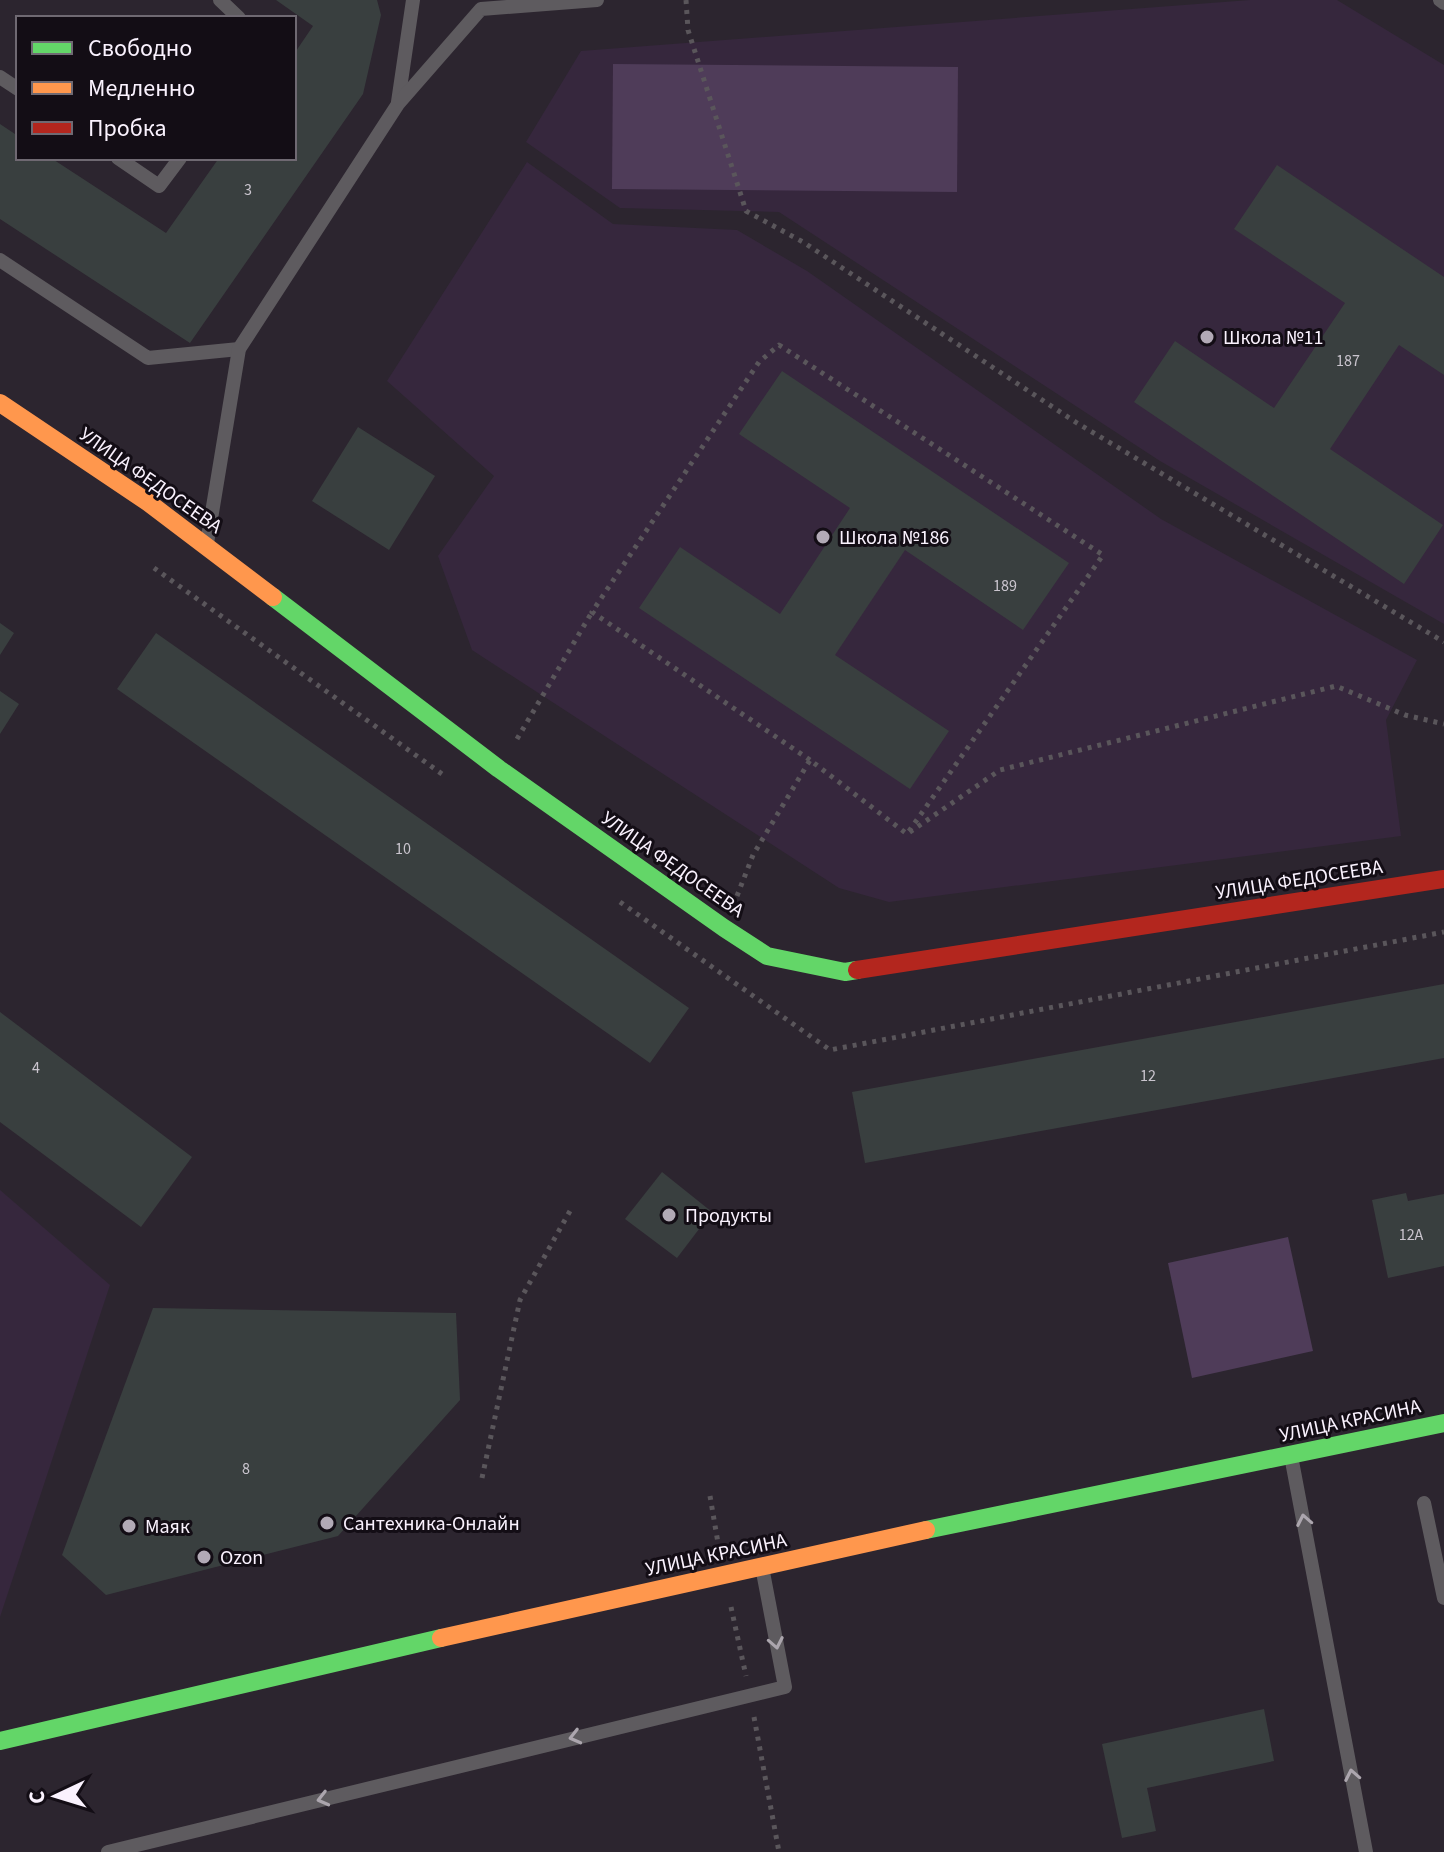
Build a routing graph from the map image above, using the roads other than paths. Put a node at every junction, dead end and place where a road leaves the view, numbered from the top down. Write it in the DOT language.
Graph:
graph roads {
  1 [pos="220,0"];
  2 [pos="413,0"];
  3 [pos="597,0"];
  4 [pos="237,16"];
  5 [pos="398,104"];
  6 [pos="121,160"];
  7 [pos="178,160"];
  8 [pos="0,260"];
  9 [pos="239,349"];
  10 [pos="0,403"];
  11 [pos="207,546"];
  12 [pos="1444,879"];
  13 [pos="1444,1423"];
  14 [pos="1290,1455"];
  15 [pos="1424,1503"];
  16 [pos="762,1566"];
  17 [pos="1444,1598"];
  18 [pos="0,1741"];
  19 [pos="108,1852"];
  20 [pos="1366,1852"];
  1 -- 4 [label="lane"];
  2 -- 5 [label="lane"];
  3 -- 5 [label="lane"];
  5 -- 9 [label="lane"];
  6 -- 7 [label="lane"];
  8 -- 9 [label="lane"];
  9 -- 11 [label="lane"];
  10 -- 11 [label="street, УЛИЦА ФЕДОСЕЕВА"];
  11 -- 12 [label="street, УЛИЦА ФЕДОСЕЕВА"];
  13 -- 14 [label="street, УЛИЦА КРАСИНА"];
  14 -- 16 [label="street, УЛИЦА КРАСИНА"];
  20 -- 14 [label="lane, one-way"];
  15 -- 17 [label="lane"];
  16 -- 18 [label="street, УЛИЦА КРАСИНА"];
  16 -- 19 [label="lane, one-way"];
}
